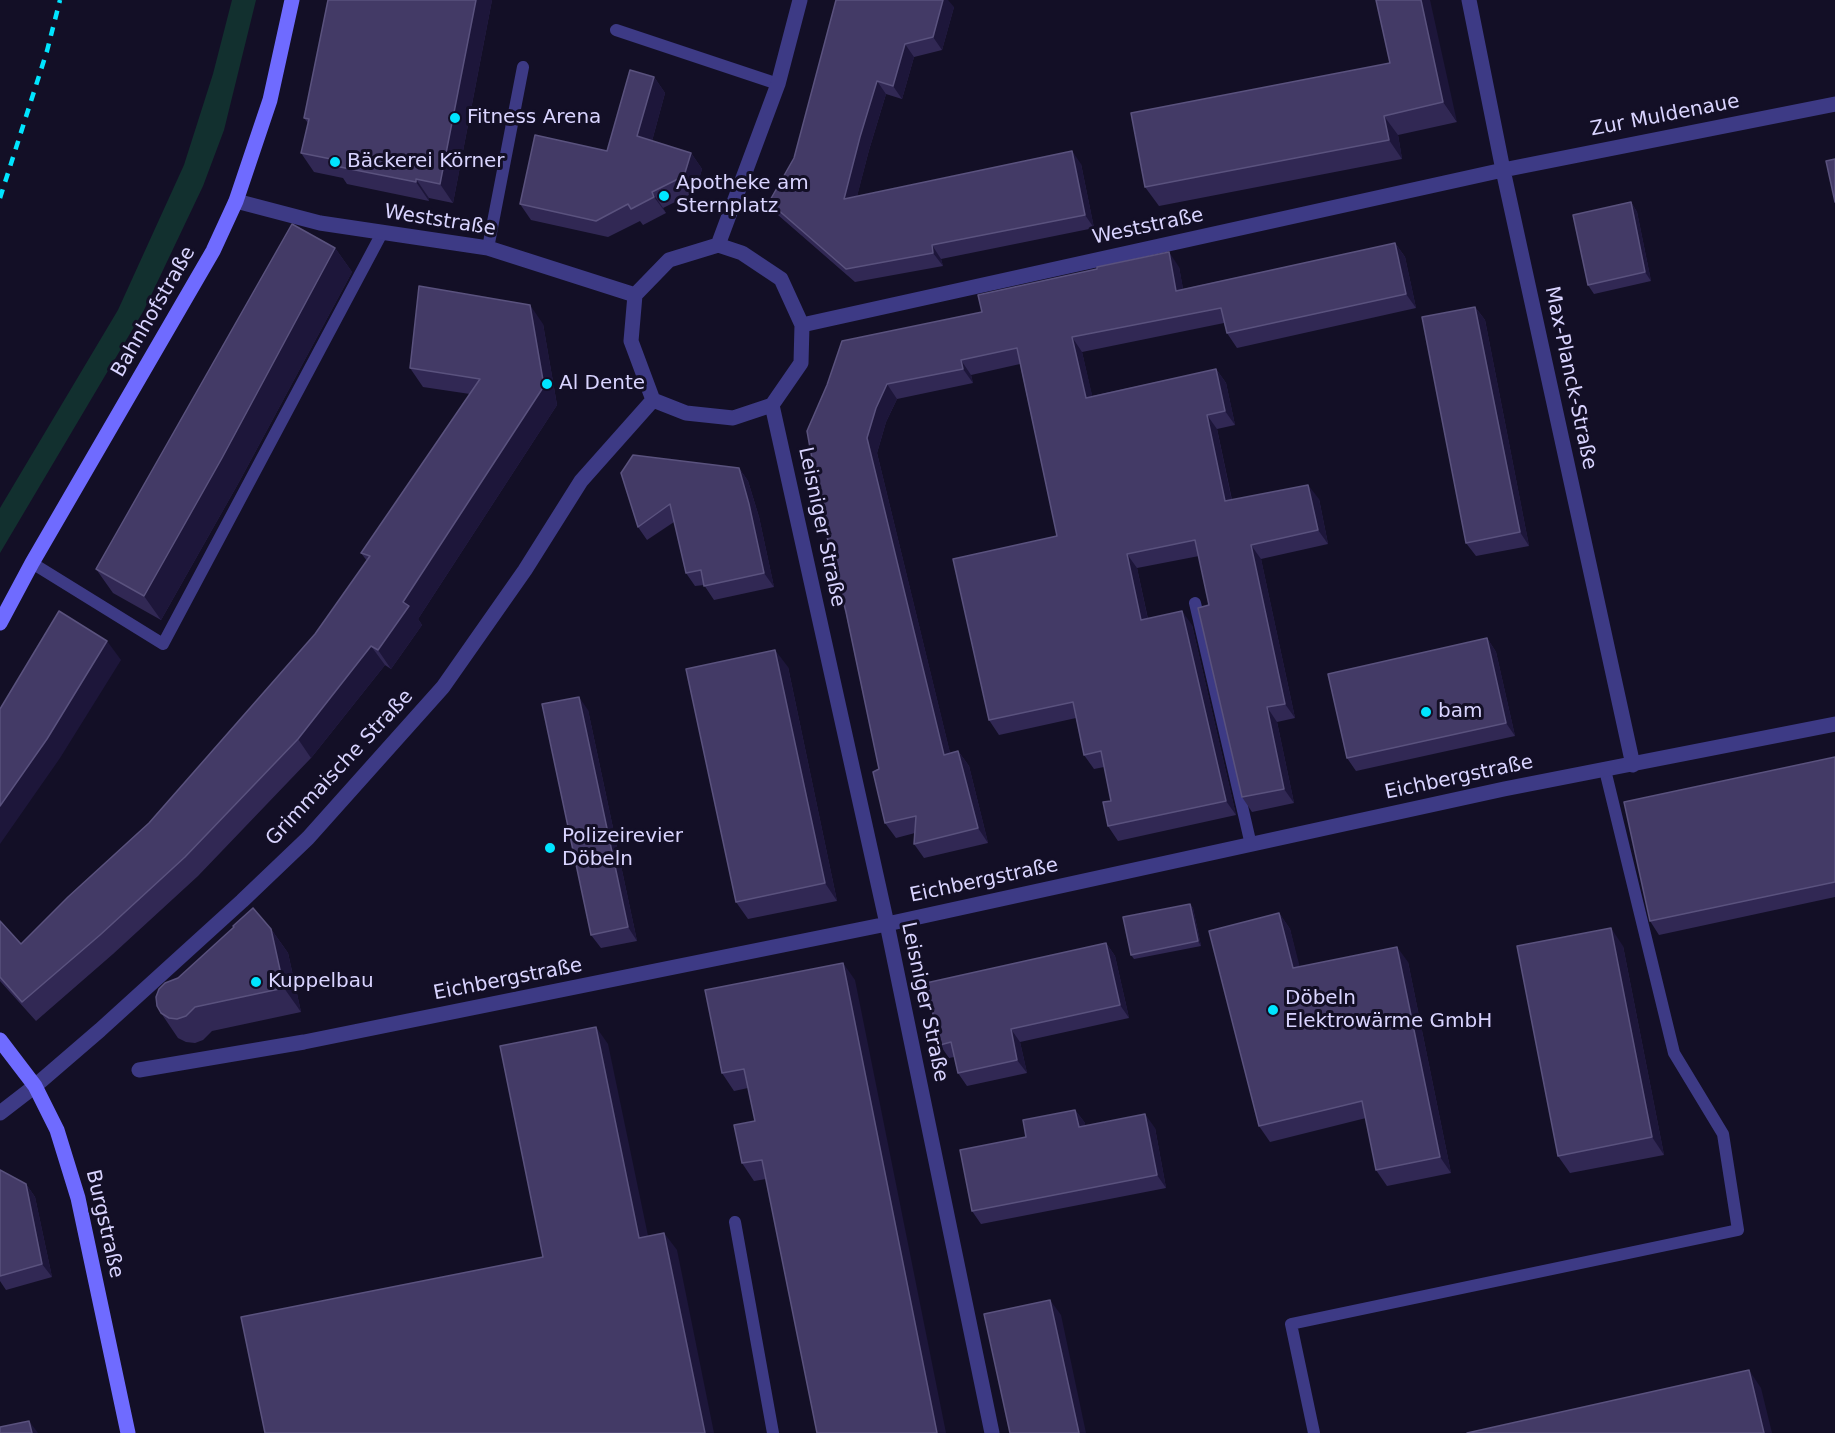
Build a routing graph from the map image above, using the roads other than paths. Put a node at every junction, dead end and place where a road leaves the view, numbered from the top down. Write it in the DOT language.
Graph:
graph roads {
  1 [pos="292,0"];
  2 [pos="800,0"];
  3 [pos="1469,0"];
  4 [pos="616,30"];
  5 [pos="523,67"];
  6 [pos="778,84"];
  7 [pos="1835,104"];
  8 [pos="1503,170"];
  9 [pos="236,201"];
  10 [pos="382,233"];
  11 [pos="718,245"];
  12 [pos="488,248"];
  13 [pos="635,295"];
  14 [pos="802,325"];
  15 [pos="653,400"];
  16 [pos="772,405"];
  17 [pos="32,563"];
  18 [pos="1195,603"];
  19 [pos="0,623"];
  20 [pos="1835,724"];
  21 [pos="1633,765"];
  22 [pos="1605,770"];
  23 [pos="1251,845"];
  24 [pos="886,924"];
  25 [pos="0,1040"];
  26 [pos="139,1070"];
  27 [pos="35,1086"];
  28 [pos="0,1113"];
  29 [pos="735,1222"];
  30 [pos="128,1433"];
  31 [pos="773,1433"];
  32 [pos="992,1433"];
  33 [pos="1314,1433"];
  1 -- 9 [label="main road, Bahnhofstraße"];
  2 -- 6 [label="street"];
  3 -- 8 [label="street, Max-Planck-Straße"];
  4 -- 6 [label="lane"];
  5 -- 12 [label="lane"];
  6 -- 11 [label="street"];
  7 -- 8 [label="street, Zur Muldenaue"];
  8 -- 14 [label="street, Weststraße"];
  8 -- 21 [label="street, Max-Planck-Straße"];
  9 -- 10 [label="street, Weststraße"];
  9 -- 17 [label="main road, Bahnhofstraße"];
  10 -- 12 [label="street, Weststraße"];
  10 -- 17 [label="lane"];
  11 -- 13 [label="street"];
  11 -- 14 [label="street"];
  12 -- 13 [label="street, Weststraße"];
  13 -- 15 [label="street"];
  14 -- 16 [label="street"];
  15 -- 16 [label="street"];
  15 -- 27 [label="street, Grimmaische Straße"];
  16 -- 24 [label="street, Leisniger Straße"];
  17 -- 19 [label="main road, Bahnhofstraße"];
  18 -- 23 [label="lane"];
  20 -- 21 [label="street, Eichbergstraße"];
  21 -- 22 [label="street, Eichbergstraße"];
  22 -- 23 [label="street, Eichbergstraße"];
  22 -- 33 [label="lane"];
  23 -- 24 [label="street, Eichbergstraße"];
  24 -- 26 [label="street, Eichbergstraße"];
  24 -- 32 [label="street, Leisniger Straße"];
  25 -- 27 [label="main road, Burgstraße"];
  27 -- 28 [label="street, Grimmaische Straße"];
  27 -- 30 [label="main road, Burgstraße"];
  29 -- 31 [label="lane"];
}
